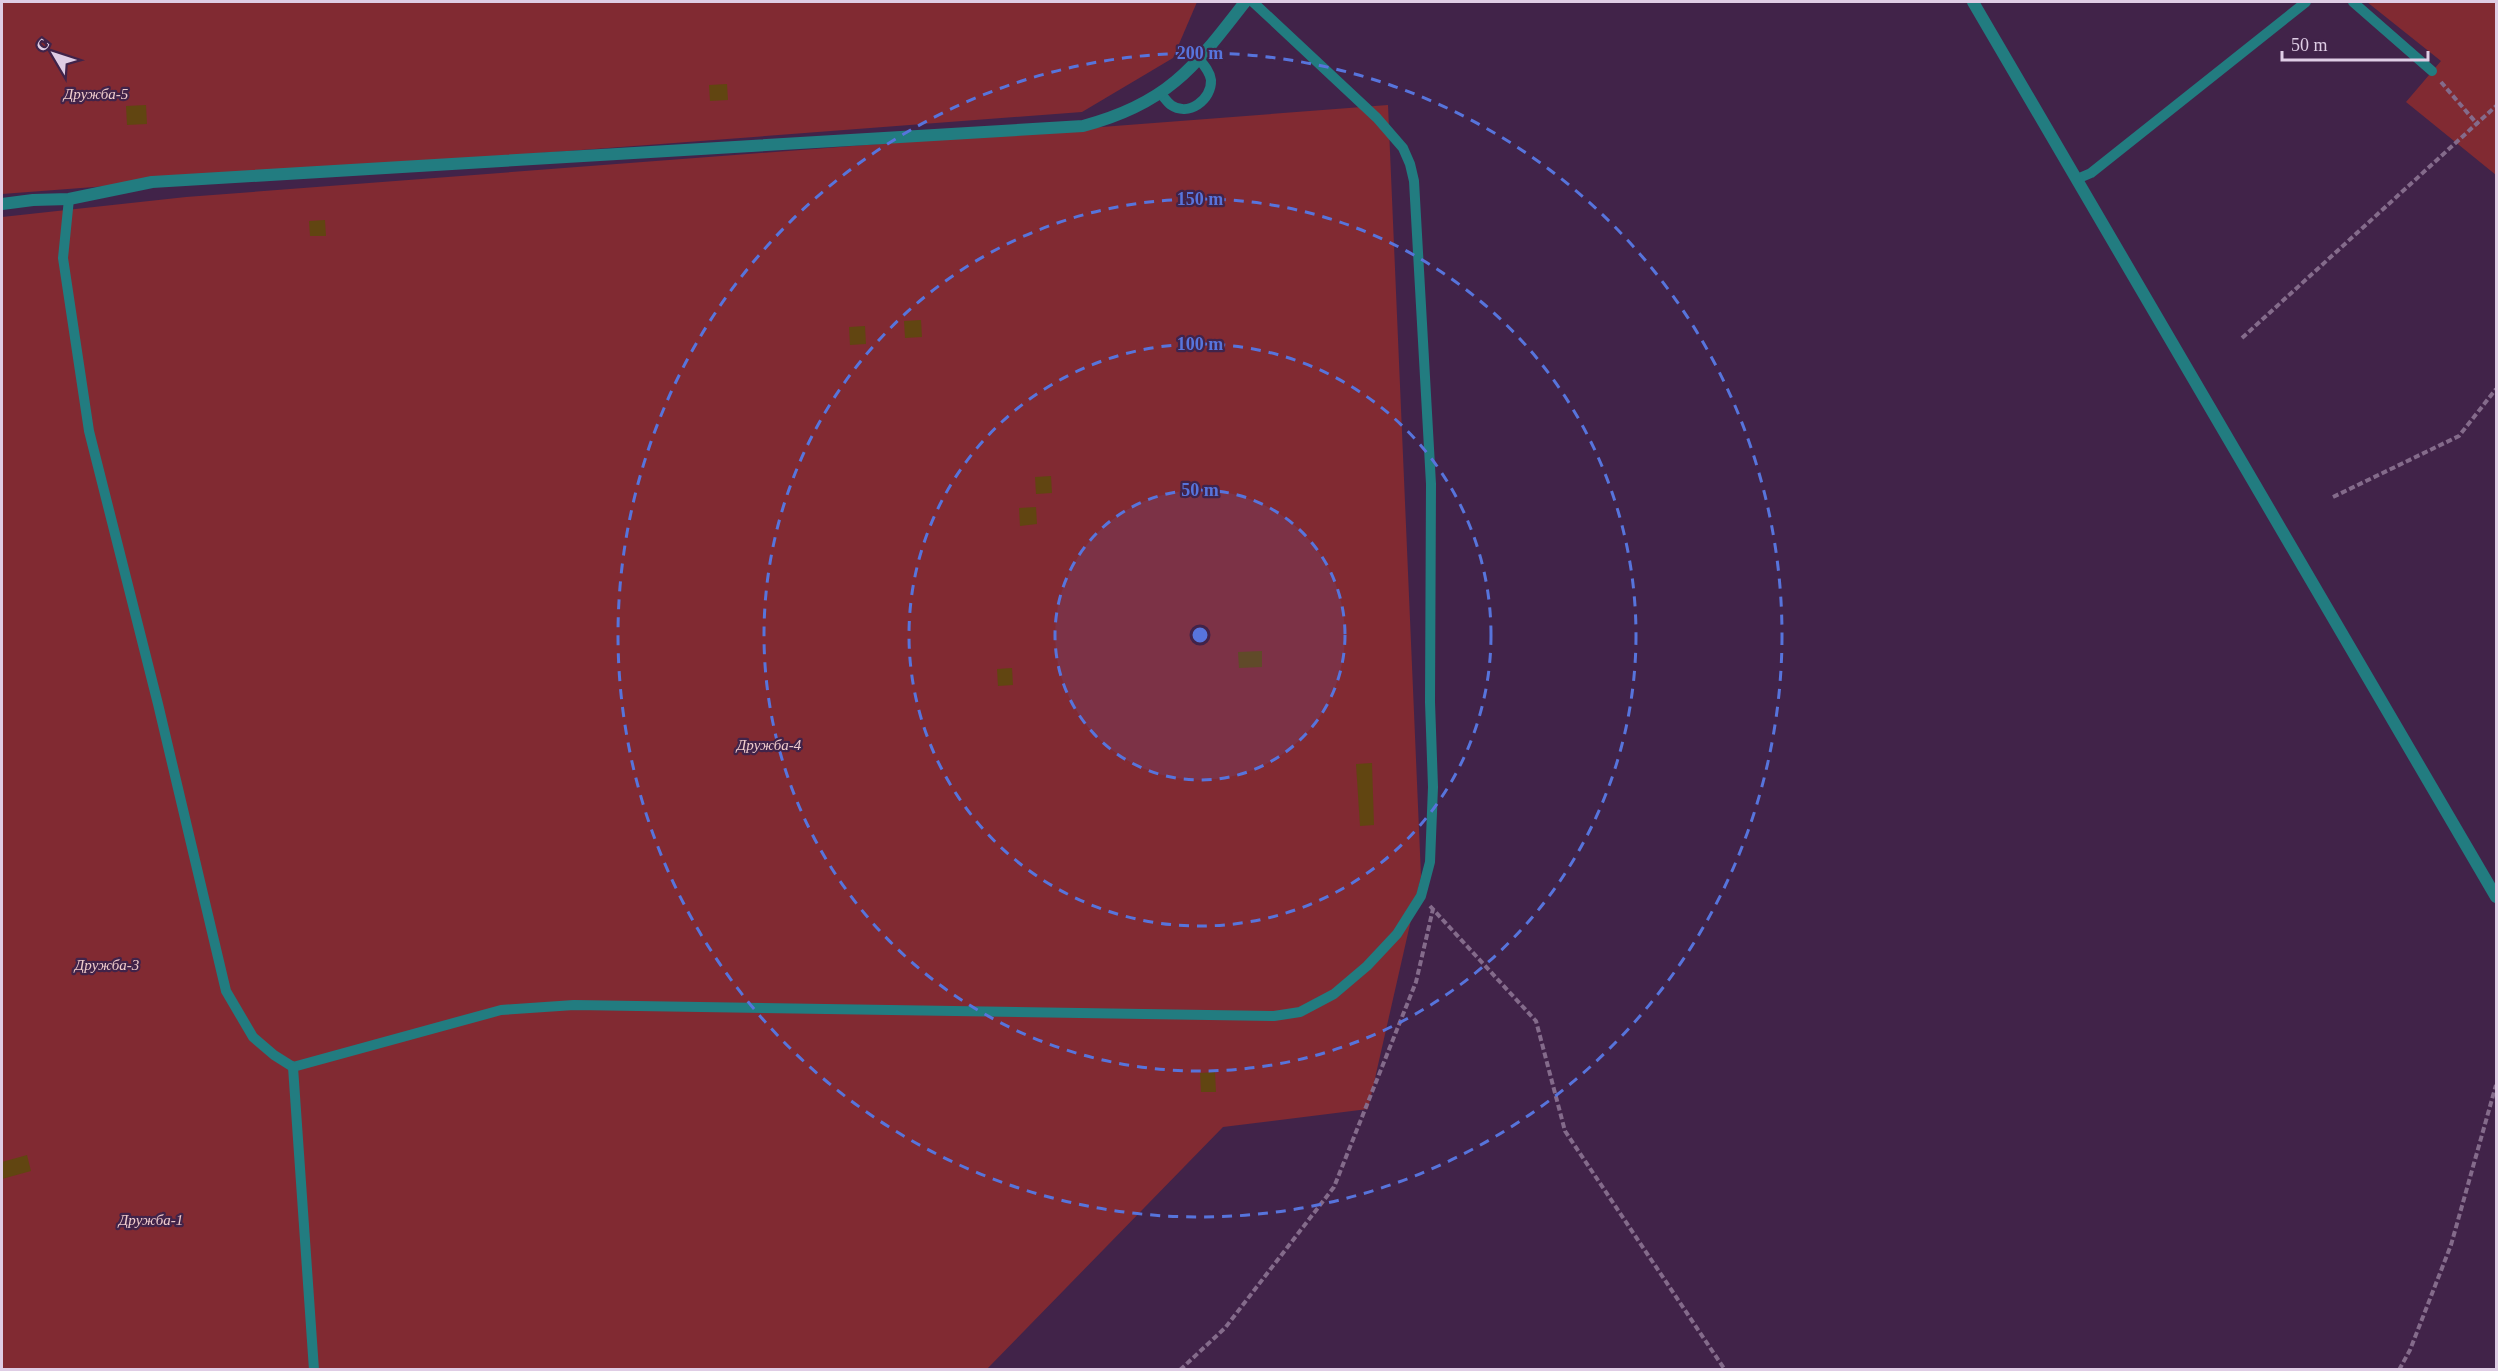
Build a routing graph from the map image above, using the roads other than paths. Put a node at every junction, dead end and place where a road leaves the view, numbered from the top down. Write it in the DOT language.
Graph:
graph roads {
  1 [pos="1245,2"];
  2 [pos="1253,2"];
  3 [pos="1973,2"];
  4 [pos="2306,2"];
  5 [pos="2353,2"];
  6 [pos="1199,59"];
  7 [pos="2432,71"];
  8 [pos="1161,94"];
  9 [pos="2077,179"];
  10 [pos="69,199"];
  11 [pos="2,204"];
  12 [pos="2496,897"];
  13 [pos="293,1067"];
  14 [pos="314,1370"];
  1 -- 6 [label="street"];
  2 -- 13 [label="lane"];
  3 -- 9 [label="street"];
  4 -- 9 [label="lane"];
  5 -- 7 [label="lane"];
  6 -- 8 [label="street"];
  6 -- 8 [label="lane"];
  8 -- 10 [label="street"];
  9 -- 12 [label="street"];
  10 -- 11 [label="street"];
  10 -- 13 [label="lane"];
  13 -- 14 [label="lane"];
}
